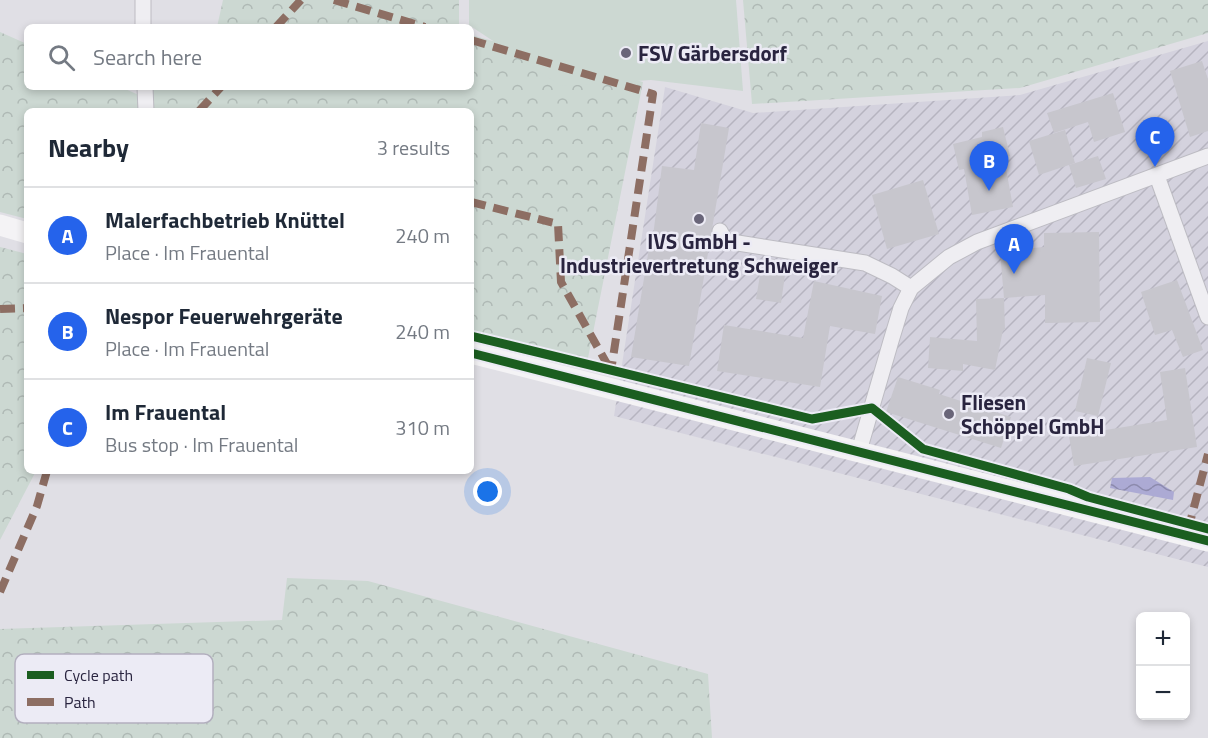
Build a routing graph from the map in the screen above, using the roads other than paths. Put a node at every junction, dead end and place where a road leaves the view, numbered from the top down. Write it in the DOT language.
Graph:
graph roads {
  1 [pos="143,0"];
  2 [pos="143,24"];
  3 [pos="145,90"];
  4 [pos="146,108"];
  5 [pos="1208,156"];
  6 [pos="1157,176"];
  7 [pos="0,225"];
  8 [pos="720,231"];
  9 [pos="24,232"];
  10 [pos="911,288"];
  11 [pos="1208,317"];
  12 [pos="474,354"];
  13 [pos="860,451"];
  14 [pos="1208,541"];
  1 -- 2 [label="street"];
  3 -- 4 [label="street"];
  5 -- 6 [label="street"];
  6 -- 10 [label="street"];
  6 -- 11 [label="street"];
  7 -- 9 [label="street"];
  8 -- 10 [label="street"];
  10 -- 13 [label="street"];
  12 -- 13 [label="street"];
  13 -- 14 [label="street"];
}
